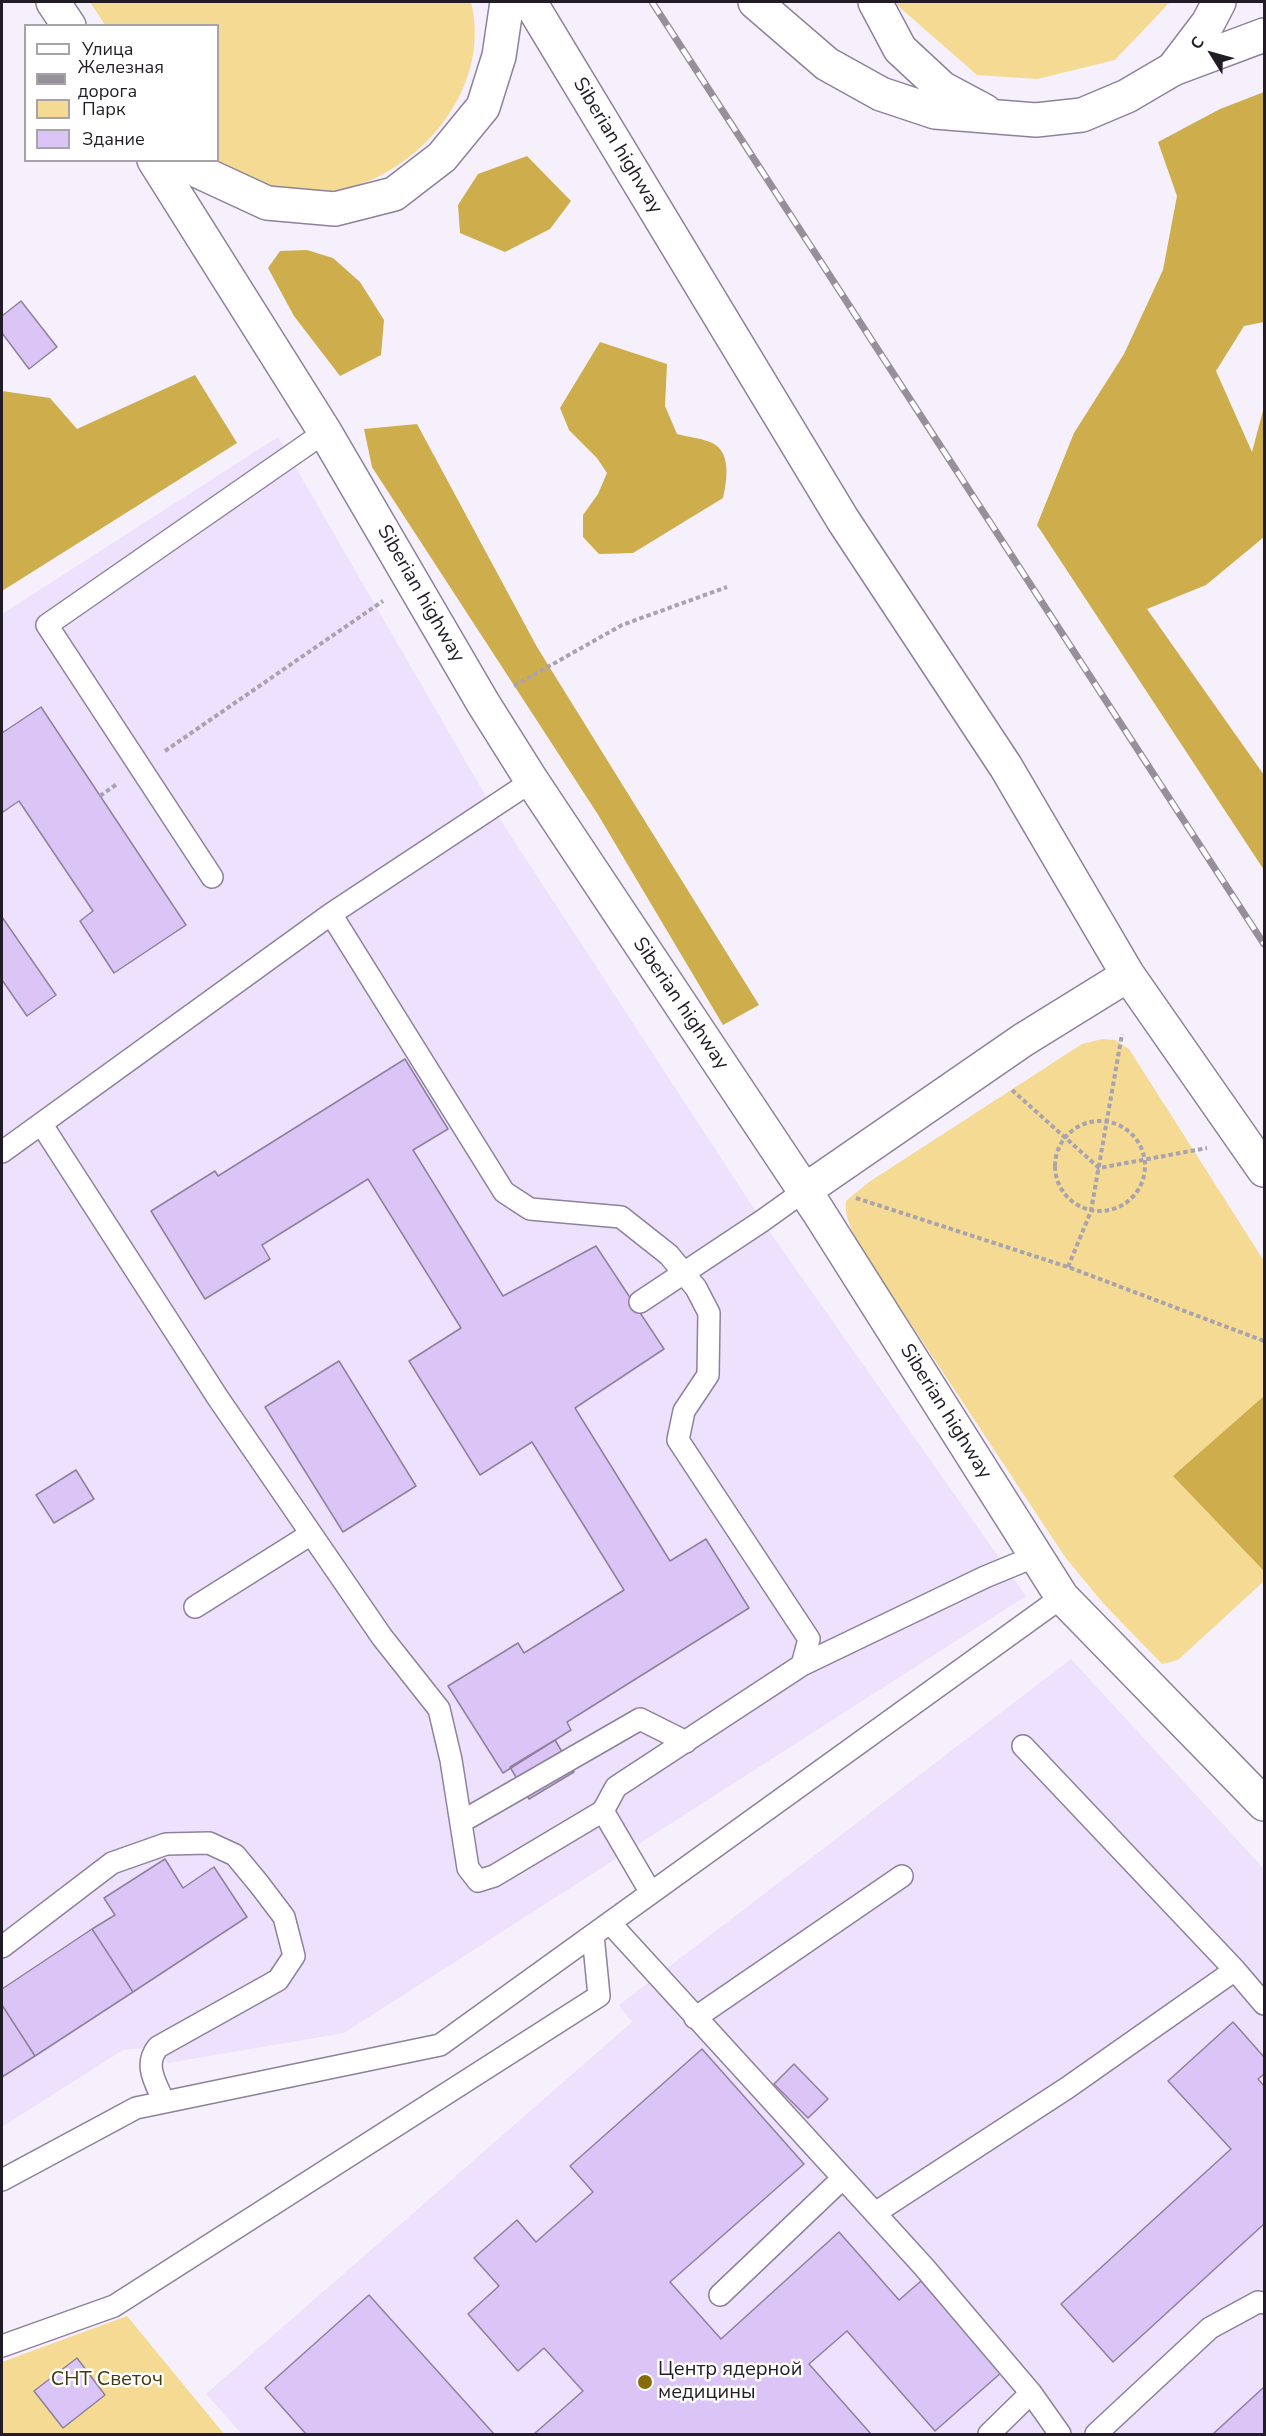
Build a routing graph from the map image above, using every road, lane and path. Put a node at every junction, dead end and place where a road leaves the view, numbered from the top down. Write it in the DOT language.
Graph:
graph roads {
  1 [pos="53,2"];
  2 [pos="507,2"];
  3 [pos="530,2"];
  4 [pos="755,2"];
  5 [pos="875,2"];
  6 [pos="1219,2"];
  7 [pos="68,24"];
  8 [pos="1264,35"];
  9 [pos="1173,69"];
  10 [pos="997,117"];
  11 [pos="155,162"];
  12 [pos="188,162"];
  13 [pos="325,432"];
  14 [pos="727,587"];
  15 [pos="389,597"];
  16 [pos="483,703"];
  17 [pos="140,768"];
  18 [pos="532,781"];
  19 [pos="100,796"];
  20 [pos="212,877"];
  21 [pos="332,914"];
  22 [pos="1128,975"];
  23 [pos="1122,1034"];
  24 [pos="1009,1087"];
  25 [pos="1107,1121"];
  26 [pos="42,1125"];
  27 [pos="1065,1137"];
  28 [pos="1210,1147"];
  29 [pos="2,1152"];
  30 [pos="1144,1159"];
  31 [pos="1099,1168"];
  32 [pos="1264,1170"];
  33 [pos="804,1191"];
  34 [pos="855,1198"];
  35 [pos="1091,1211"];
  36 [pos="1068,1267"];
  37 [pos="683,1273"];
  38 [pos="640,1302"];
  39 [pos="1264,1341"];
  40 [pos="311,1534"];
  41 [pos="1036,1556"];
  42 [pos="1062,1597"];
  43 [pos="195,1607"];
  44 [pos="802,1665"];
  45 [pos="686,1742"];
  46 [pos="1023,1746"];
  47 [pos="1264,1804"];
  48 [pos="603,1811"];
  49 [pos="461,1822"];
  50 [pos="902,1876"];
  51 [pos="651,1893"];
  52 [pos="601,1929"];
  53 [pos="2,1947"];
  54 [pos="1235,1970"];
  55 [pos="1264,2004"];
  56 [pos="695,2018"];
  57 [pos="164,2102"];
  58 [pos="843,2178"];
  59 [pos="2,2180"];
  60 [pos="874,2213"];
  61 [pos="720,2295"];
  62 [pos="1264,2302"];
  63 [pos="2,2346"];
  64 [pos="1031,2393"];
  65 [pos="989,2434"];
  66 [pos="1060,2434"];
  67 [pos="1096,2434"];
  1 -- 7 [label="street"];
  2 -- 12 [label="street"];
  3 -- 22 [label="street, Siberian highway"];
  4 -- 10 [label="street"];
  5 -- 10 [label="street"];
  6 -- 9 [label="street"];
  8 -- 9 [label="street"];
  9 -- 10 [label="street"];
  11 -- 13 [label="street, Siberian highway"];
  13 -- 16 [label="street, Siberian highway"];
  13 -- 17 [label="lane"];
  14 -- 16 [label="path"];
  15 -- 17 [label="path"];
  16 -- 18 [label="street, Siberian highway"];
  17 -- 19 [label="path"];
  17 -- 20 [label="lane"];
  18 -- 21 [label="lane"];
  18 -- 33 [label="street, Siberian highway"];
  21 -- 26 [label="lane"];
  21 -- 37 [label="lane"];
  22 -- 32 [label="street, Siberian highway"];
  22 -- 33 [label="street"];
  23 -- 25 [label="path"];
  24 -- 27 [label="path"];
  25 -- 27 [label="path"];
  25 -- 30 [label="path"];
  25 -- 31 [label="path"];
  26 -- 29 [label="lane"];
  26 -- 40 [label="lane"];
  27 -- 31 [label="path"];
  27 -- 35 [label="path"];
  28 -- 30 [label="path"];
  30 -- 31 [label="path"];
  30 -- 35 [label="path"];
  31 -- 35 [label="path"];
  33 -- 37 [label="lane"];
  33 -- 41 [label="street, Siberian highway"];
  34 -- 36 [label="path"];
  35 -- 36 [label="path"];
  36 -- 39 [label="path"];
  37 -- 38 [label="lane"];
  37 -- 44 [label="lane"];
  40 -- 43 [label="lane"];
  40 -- 49 [label="lane"];
  41 -- 42 [label="street, Siberian highway"];
  41 -- 44 [label="lane"];
  42 -- 47 [label="street, Siberian highway"];
  42 -- 51 [label="lane"];
  44 -- 45 [label="lane"];
  45 -- 48 [label="lane"];
  45 -- 49 [label="lane"];
  46 -- 54 [label="lane"];
  48 -- 49 [label="lane"];
  48 -- 51 [label="lane"];
  50 -- 56 [label="lane"];
  51 -- 52 [label="lane"];
  52 -- 56 [label="lane"];
  52 -- 57 [label="lane"];
  52 -- 63 [label="lane"];
  53 -- 57 [label="lane"];
  54 -- 55 [label="lane"];
  54 -- 60 [label="lane"];
  56 -- 58 [label="lane"];
  57 -- 59 [label="lane"];
  58 -- 60 [label="lane"];
  58 -- 61 [label="lane"];
  60 -- 64 [label="lane"];
  62 -- 67 [label="lane"];
  64 -- 65 [label="lane"];
  64 -- 66 [label="lane"];
}
